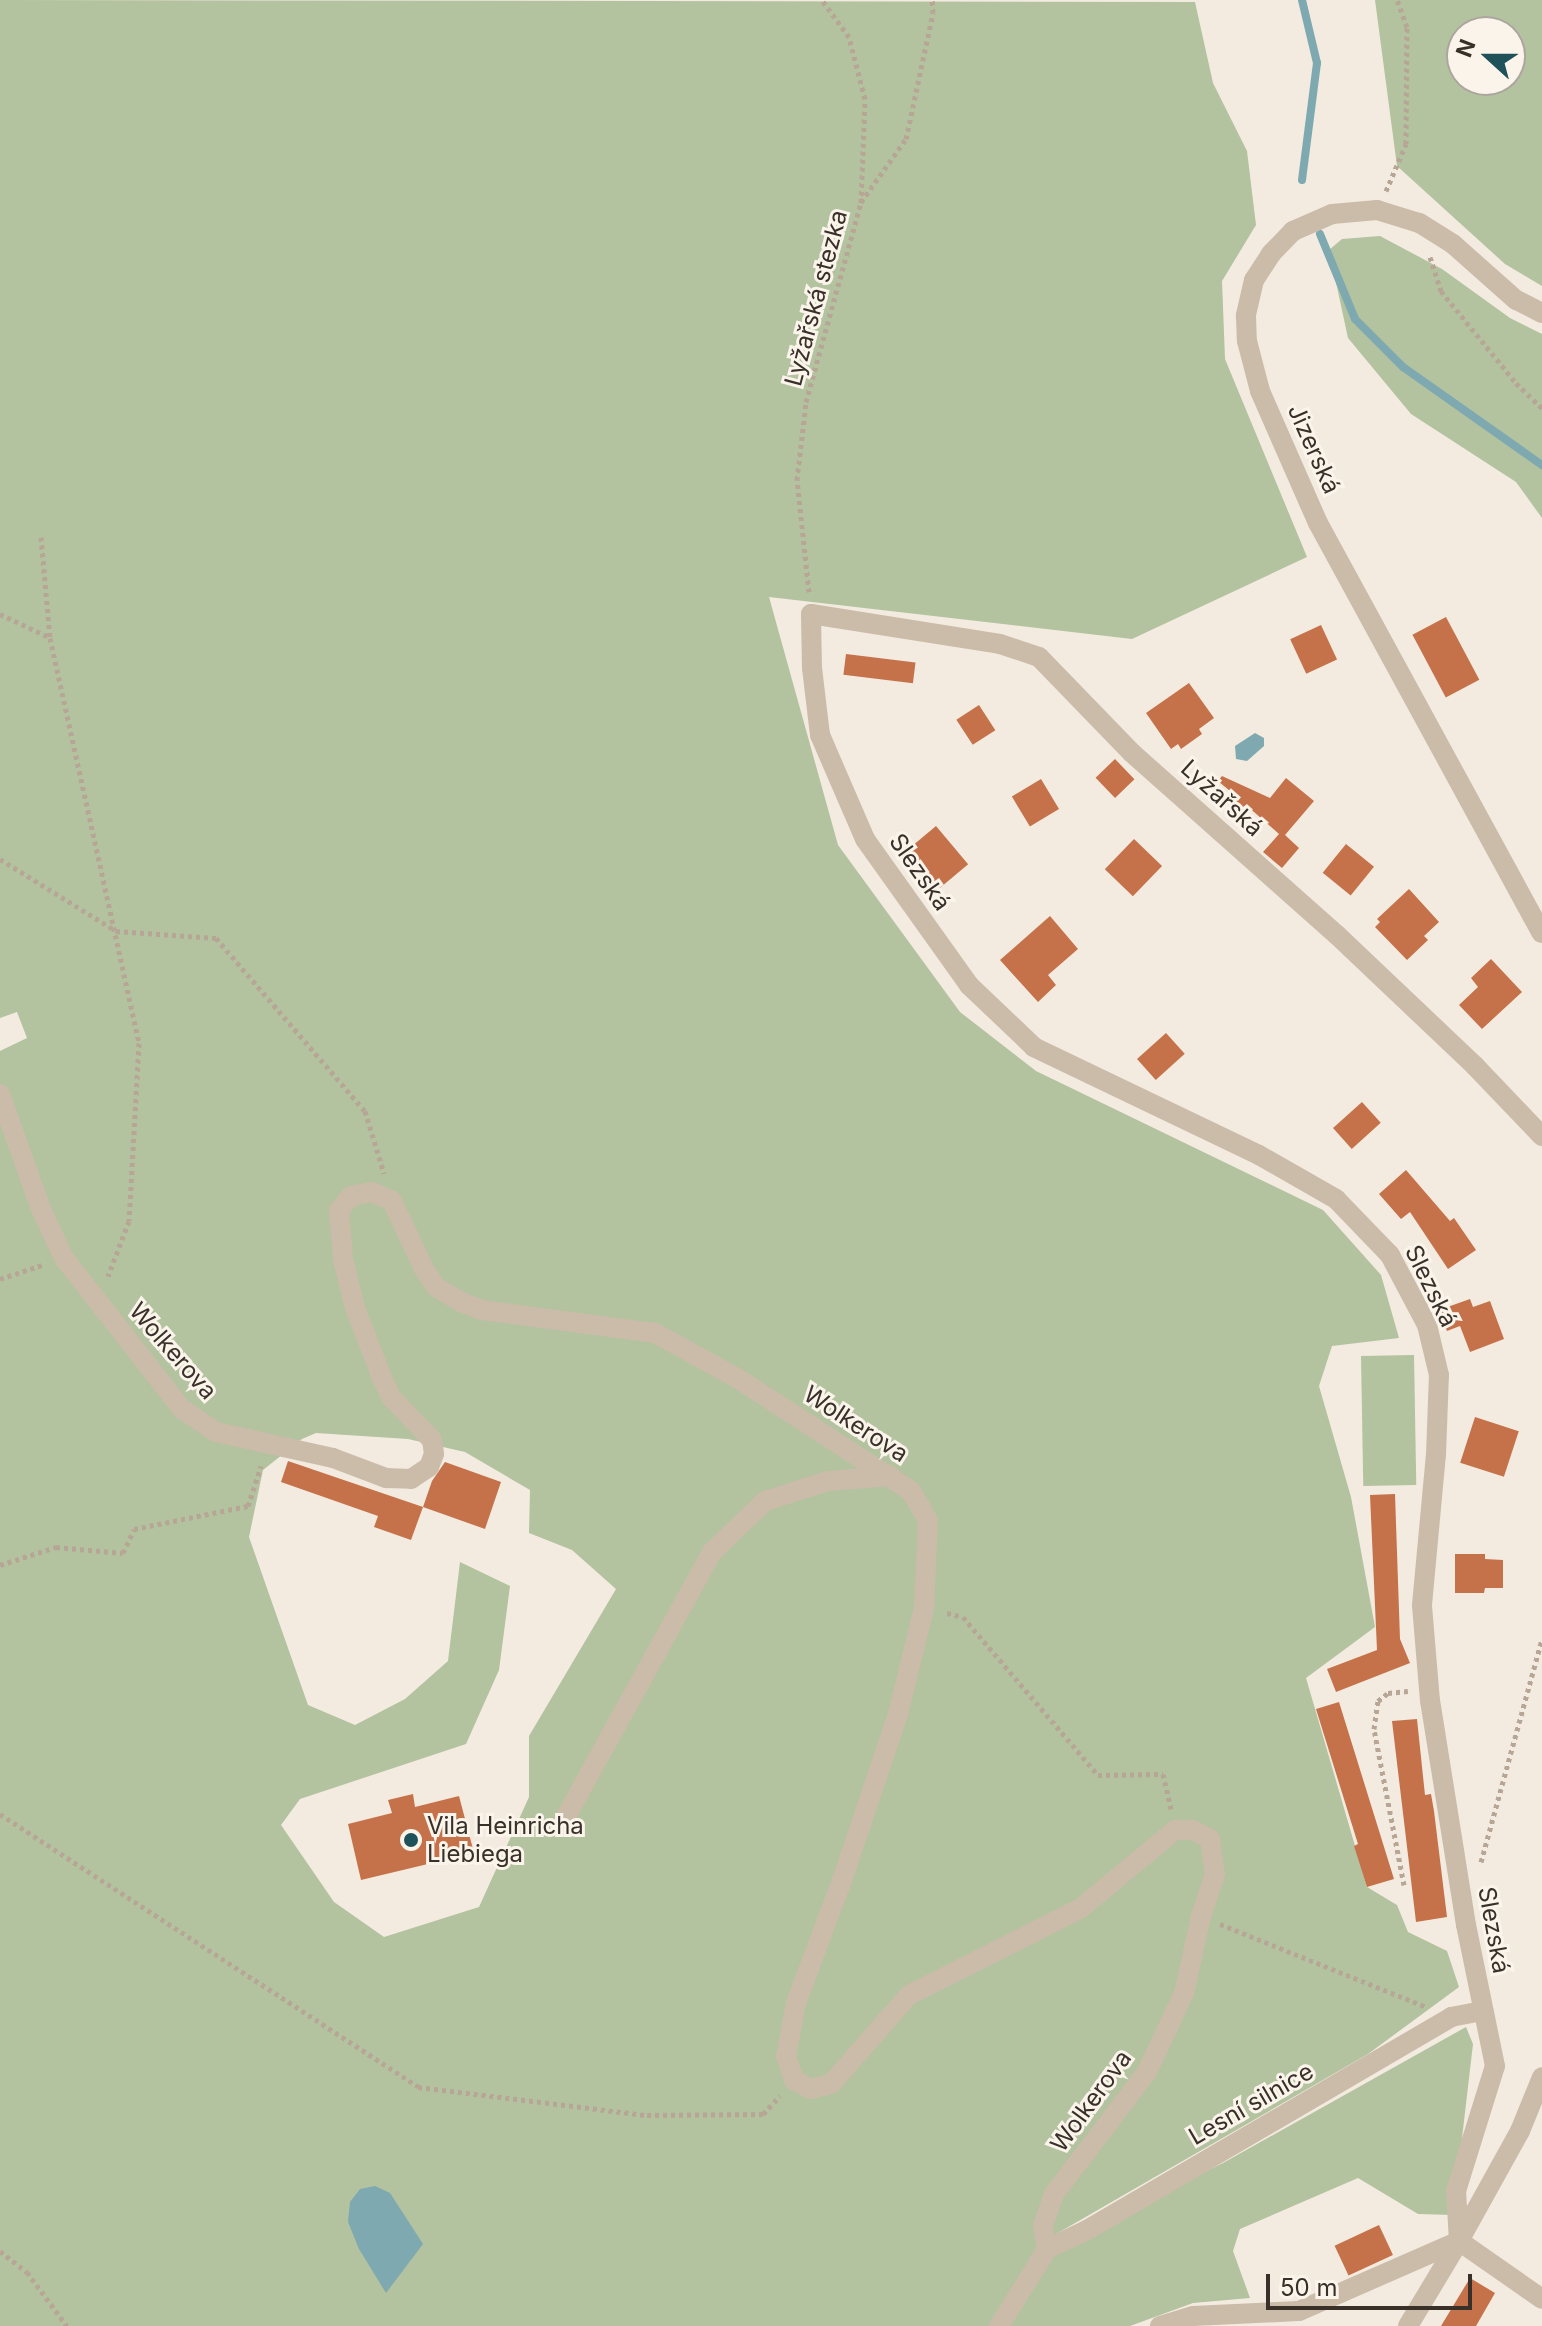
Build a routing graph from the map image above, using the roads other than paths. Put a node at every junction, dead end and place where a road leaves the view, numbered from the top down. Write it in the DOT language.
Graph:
graph roads {
  1 [pos="1542,313"];
  2 [pos="811,614"];
  3 [pos="1542,933"];
  4 [pos="0,1094"];
  5 [pos="1542,1136"];
  6 [pos="891,1476"];
  7 [pos="564,1820"];
  8 [pos="1483,2011"];
  9 [pos="1542,2077"];
  10 [pos="1459,2241"];
  11 [pos="1047,2249"];
  12 [pos="1542,2299"];
  13 [pos="999,2326"];
  14 [pos="1160,2326"];
  15 [pos="1408,2326"];
  1 -- 3 [label="street, Jizerská"];
  2 -- 5 [label="street, Lyžařská"];
  2 -- 8 [label="street, Slezská"];
  4 -- 6 [label="street, Wolkerova"];
  6 -- 7 [label="street"];
  6 -- 11 [label="street, Wolkerova"];
  8 -- 10 [label="street, Slezská"];
  8 -- 11 [label="street, Lesní silnice"];
  9 -- 10 [label="street"];
  10 -- 12 [label="street"];
  10 -- 14 [label="street"];
  10 -- 15 [label="street"];
  11 -- 13 [label="street, Wolkerova"];
}
